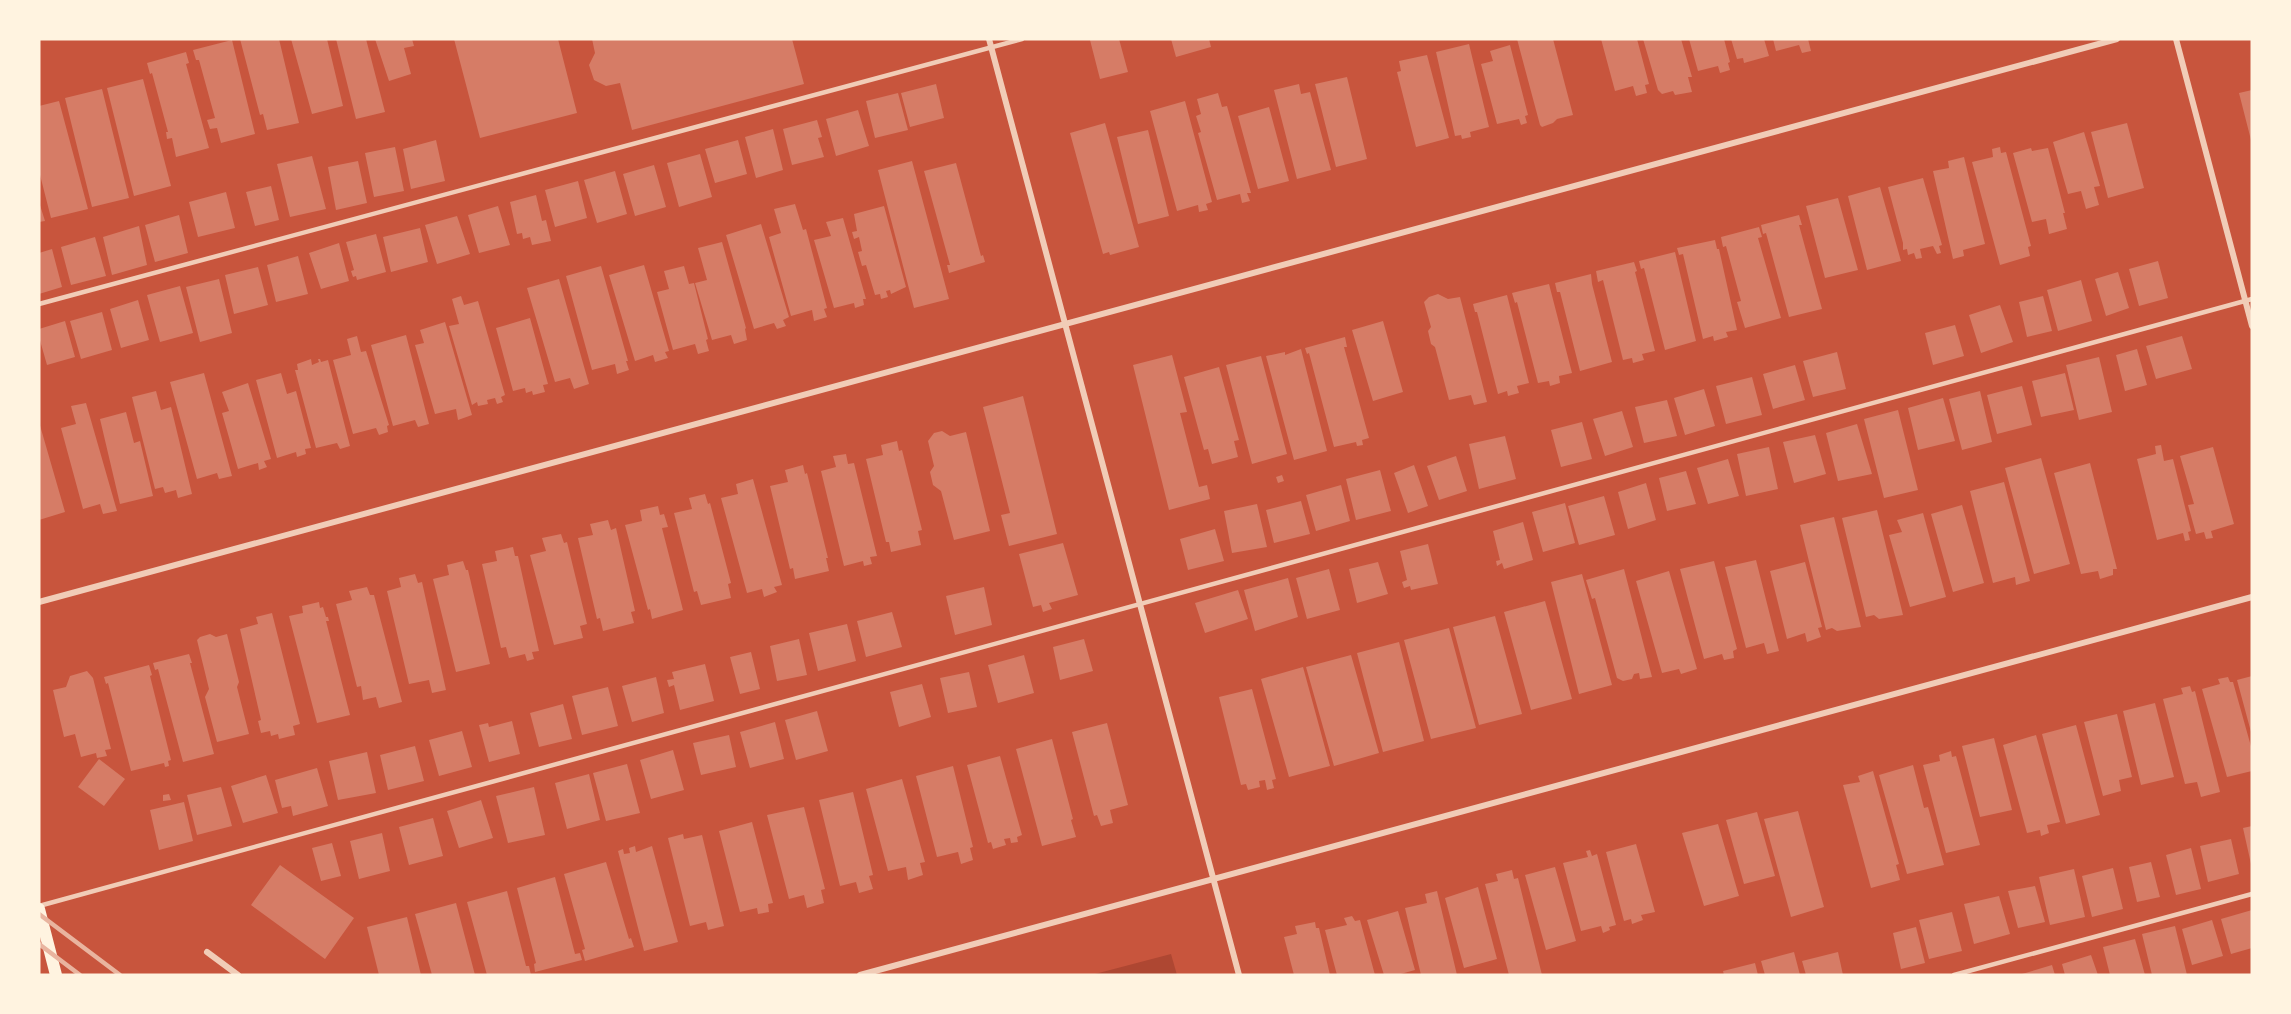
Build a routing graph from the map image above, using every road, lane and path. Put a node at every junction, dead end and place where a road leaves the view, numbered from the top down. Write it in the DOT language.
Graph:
graph roads {
  1 [pos="988,39"];
  2 [pos="1022,39"];
  3 [pos="2117,39"];
  4 [pos="2176,39"];
  5 [pos="991,47"];
  6 [pos="2249,300"];
  7 [pos="39,304"];
  8 [pos="1065,324"];
  9 [pos="2252,326"];
  10 [pos="2252,597"];
  11 [pos="39,602"];
  12 [pos="1140,603"];
  13 [pos="1213,879"];
  14 [pos="2252,894"];
  15 [pos="39,908"];
  16 [pos="207,952"];
  17 [pos="56,975"];
  18 [pos="238,975"];
  19 [pos="860,975"];
  20 [pos="1239,975"];
  21 [pos="1954,975"];
  1 -- 5 [label="street"];
  2 -- 5 [label="lane"];
  3 -- 8 [label="street"];
  4 -- 6 [label="street"];
  5 -- 7 [label="lane"];
  5 -- 8 [label="street"];
  6 -- 9 [label="street"];
  6 -- 12 [label="lane"];
  8 -- 11 [label="street"];
  8 -- 12 [label="street"];
  10 -- 13 [label="street"];
  12 -- 13 [label="street"];
  12 -- 15 [label="lane"];
  13 -- 19 [label="street"];
  13 -- 20 [label="street"];
  14 -- 21 [label="lane"];
  15 -- 17 [label="main road"];
  16 -- 18 [label="street"];
}
